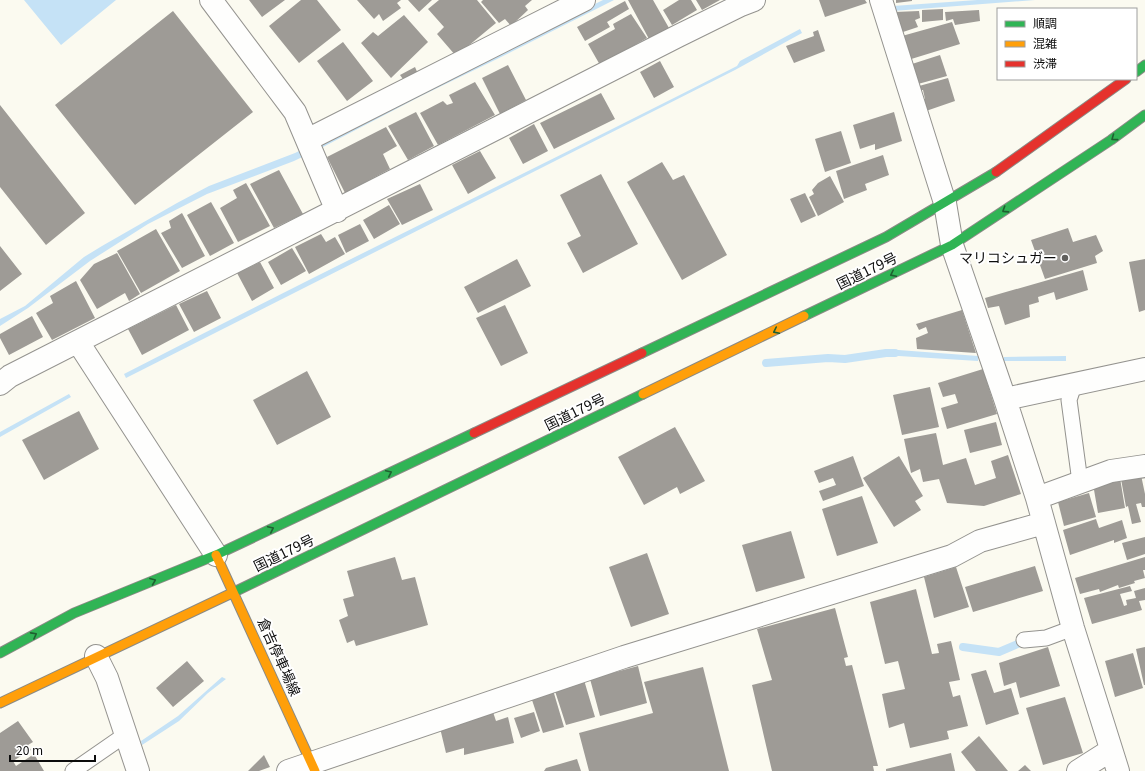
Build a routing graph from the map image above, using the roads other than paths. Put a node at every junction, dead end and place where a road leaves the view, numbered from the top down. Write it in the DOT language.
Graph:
graph roads {
  1 [pos="211,0"];
  2 [pos="754,0"];
  3 [pos="881,0"];
  4 [pos="570,3"];
  5 [pos="1145,65"];
  6 [pos="1137,71"];
  7 [pos="1125,80"];
  8 [pos="1145,115"];
  9 [pos="307,140"];
  10 [pos="945,203"];
  11 [pos="337,211"];
  12 [pos="952,245"];
  13 [pos="78,342"];
  14 [pos="1145,370"];
  15 [pos="3,375"];
  16 [pos="1074,385"];
  17 [pos="1005,399"];
  18 [pos="1145,466"];
  19 [pos="1080,482"];
  20 [pos="1037,498"];
  21 [pos="1044,523"];
  22 [pos="216,555"];
  23 [pos="234,592"];
  24 [pos="1073,628"];
  25 [pos="1024,640"];
  26 [pos="0,653"];
  27 [pos="96,656"];
  28 [pos="0,703"];
  29 [pos="126,735"];
  30 [pos="1111,750"];
  31 [pos="313,767"];
  32 [pos="73,771"];
  33 [pos="138,771"];
  34 [pos="288,771"];
  35 [pos="1078,771"];
  36 [pos="1118,771"];
  1 -- 9 [label="street"];
  2 -- 11 [label="street"];
  3 -- 10 [label="street"];
  4 -- 9 [label="street"];
  5 -- 6 [label="main road"];
  7 -- 10 [label="main road, 国道179号"];
  8 -- 12 [label="main road, 国道179号, one-way"];
  9 -- 11 [label="street"];
  10 -- 12 [label="street"];
  22 -- 10 [label="main road, 国道179号, one-way"];
  11 -- 13 [label="street"];
  12 -- 17 [label="street"];
  12 -- 23 [label="main road, 国道179号, one-way"];
  13 -- 15 [label="street"];
  13 -- 22 [label="street"];
  14 -- 16 [label="street"];
  16 -- 17 [label="street"];
  16 -- 19 [label="lane"];
  17 -- 20 [label="street"];
  18 -- 19 [label="street"];
  19 -- 20 [label="street"];
  20 -- 21 [label="street"];
  21 -- 24 [label="street"];
  21 -- 31 [label="street"];
  22 -- 23 [label="main road, 倉吉停車場線"];
  26 -- 22 [label="main road, 国道179号, one-way"];
  23 -- 27 [label="main road, 国道179号"];
  23 -- 31 [label="main road, 倉吉停車場線"];
  24 -- 25 [label="lane"];
  24 -- 30 [label="street"];
  27 -- 28 [label="main road, 国道179号"];
  27 -- 29 [label="street"];
  29 -- 32 [label="lane"];
  29 -- 33 [label="street"];
  30 -- 35 [label="street"];
  30 -- 36 [label="street"];
  31 -- 34 [label="street"];
}
